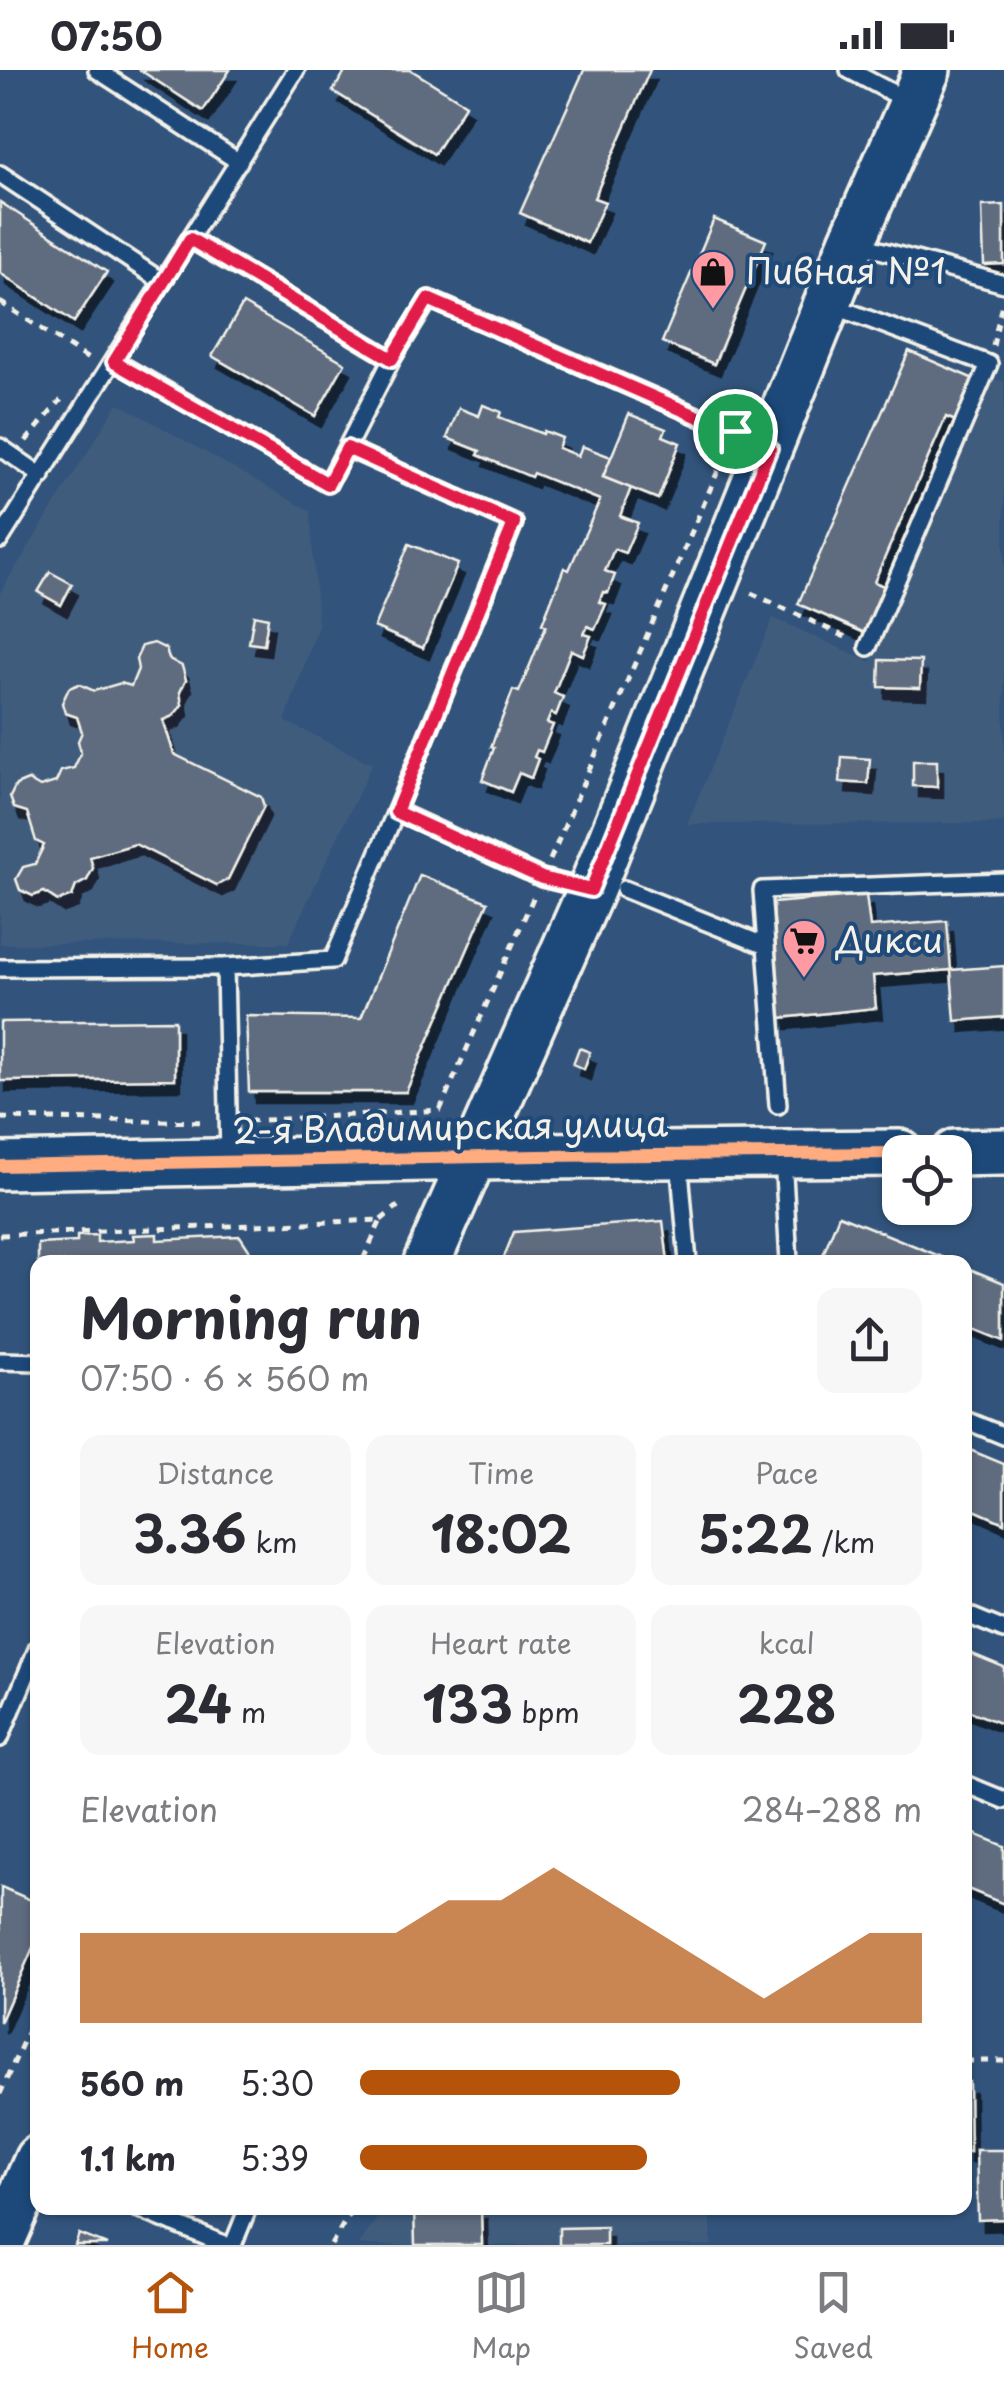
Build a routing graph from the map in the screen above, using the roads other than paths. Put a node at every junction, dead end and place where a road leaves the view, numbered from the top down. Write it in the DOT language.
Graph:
graph roads {
  1 [pos="97,70"];
  2 [pos="296,70"];
  3 [pos="849,70"];
  4 [pos="920,87"];
  5 [pos="238,162"];
  6 [pos="0,174"];
  7 [pos="190,239"];
  8 [pos="852,242"];
  9 [pos="163,282"];
  10 [pos="1004,284"];
  11 [pos="828,303"];
  12 [pos="392,359"];
  13 [pos="114,362"];
  14 [pos="752,439"];
  15 [pos="0,447"];
  16 [pos="347,448"];
  17 [pos="42,476"];
  18 [pos="0,540"];
  19 [pos="868,647"];
  20 [pos="396,812"];
  21 [pos="1004,881"];
  22 [pos="608,890"];
  23 [pos="766,946"];
  24 [pos="225,967"];
  25 [pos="0,968"];
  26 [pos="778,1106"];
  27 [pos="1004,1152"];
  28 [pos="972,1153"];
  29 [pos="783,1154"];
  30 [pos="882,1154"];
  31 [pos="678,1155"];
  32 [pos="474,1157"];
  33 [pos="229,1162"];
  34 [pos="0,1166"];
  35 [pos="430,1255"];
  36 [pos="687,1255"];
  37 [pos="789,1255"];
  38 [pos="0,1361"];
  39 [pos="30,1362"];
  40 [pos="972,1423"];
  41 [pos="1004,1436"];
  42 [pos="972,1617"];
  43 [pos="1004,1630"];
  44 [pos="30,1666"];
  45 [pos="0,1738"];
  46 [pos="972,1787"];
  47 [pos="1004,1800"];
  48 [pos="30,2179"];
  49 [pos="154,2215"];
  50 [pos="245,2215"];
  51 [pos="0,2245"];
  52 [pos="230,2245"];
  1 -- 5 [label="lane"];
  2 -- 5 [label="lane"];
  3 -- 4 [label="lane"];
  4 -- 8 [label="main road"];
  5 -- 7 [label="lane"];
  6 -- 9 [label="lane"];
  7 -- 9 [label="lane"];
  7 -- 12 [label="lane"];
  8 -- 10 [label="lane"];
  8 -- 11 [label="main road"];
  9 -- 13 [label="lane"];
  11 -- 14 [label="main road"];
  11 -- 19 [label="lane"];
  12 -- 14 [label="lane"];
  12 -- 16 [label="lane"];
  13 -- 16 [label="lane"];
  13 -- 17 [label="lane"];
  14 -- 22 [label="main road"];
  15 -- 17 [label="lane"];
  16 -- 20 [label="lane"];
  17 -- 18 [label="lane"];
  20 -- 22 [label="lane"];
  20 -- 24 [label="lane"];
  21 -- 23 [label="lane"];
  22 -- 23 [label="lane"];
  22 -- 32 [label="main road"];
  23 -- 26 [label="lane"];
  24 -- 25 [label="lane"];
  24 -- 33 [label="lane"];
  27 -- 28 [label="main road"];
  29 -- 30 [label="main road, 2-я Владимирская улица"];
  29 -- 31 [label="main road, 2-я Владимирская улица"];
  29 -- 37 [label="lane"];
  31 -- 32 [label="main road, 2-я Владимирская улица"];
  31 -- 36 [label="lane"];
  32 -- 33 [label="main road, 2-я Владимирская улица"];
  32 -- 35 [label="main road"];
  33 -- 34 [label="main road, 2-я Владимирская улица"];
  38 -- 39 [label="lane"];
  40 -- 41 [label="lane"];
  42 -- 43 [label="lane"];
  44 -- 45 [label="lane"];
  46 -- 47 [label="lane"];
  48 -- 51 [label="main road"];
  49 -- 52 [label="lane"];
  50 -- 52 [label="lane"];
}
